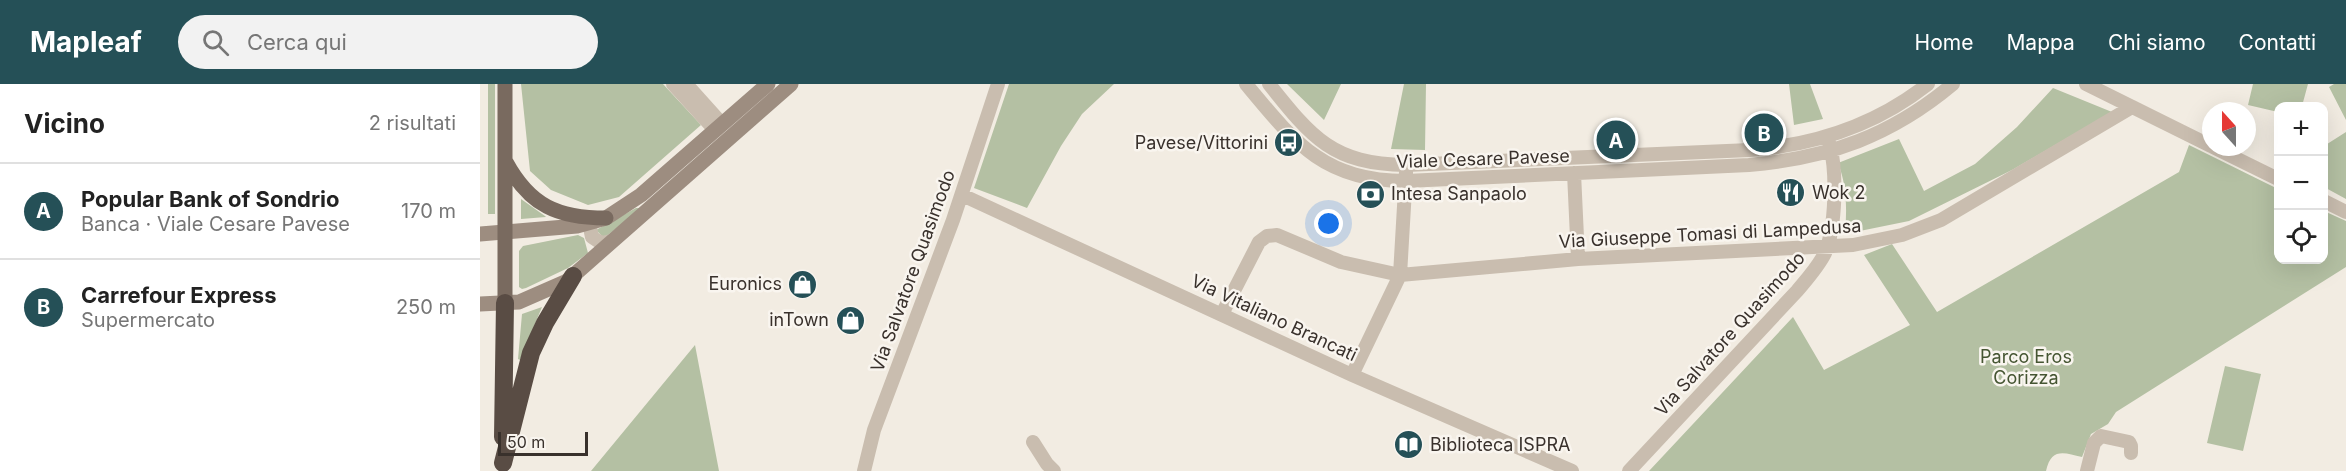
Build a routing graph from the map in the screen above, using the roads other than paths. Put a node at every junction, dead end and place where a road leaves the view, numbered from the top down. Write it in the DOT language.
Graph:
graph roads {
  1 [pos="506,84"];
  2 [pos="674,84"];
  3 [pos="686,84"];
  4 [pos="768,84"];
  5 [pos="791,84"];
  6 [pos="998,84"];
  7 [pos="1246,84"];
  8 [pos="1269,84"];
  9 [pos="1928,84"];
  10 [pos="1953,84"];
  11 [pos="2086,84"];
  12 [pos="2132,107"];
  13 [pos="718,127"];
  14 [pos="1827,137"];
  15 [pos="2202,141"];
  16 [pos="1832,151"];
  17 [pos="1609,156"];
  18 [pos="2232,156"];
  19 [pos="505,160"];
  20 [pos="1406,165"];
  21 [pos="1610,172"];
  22 [pos="1574,173"];
  23 [pos="2274,177"];
  24 [pos="1406,181"];
  25 [pos="962,195"];
  26 [pos="2328,203"];
  27 [pos="2346,212"];
  28 [pos="606,219"];
  29 [pos="589,223"];
  30 [pos="505,232"];
  31 [pos="480,234"];
  32 [pos="611,242"];
  33 [pos="1827,248"];
  34 [pos="1578,259"];
  35 [pos="1400,275"];
  36 [pos="573,276"];
  37 [pos="505,303"];
  38 [pos="480,304"];
  39 [pos="1222,314"];
  40 [pos="1352,375"];
  41 [pos="1033,442"];
  42 [pos="2131,453"];
  43 [pos="504,468"];
  44 [pos="2088,469"];
  45 [pos="864,471"];
  46 [pos="1054,471"];
  47 [pos="1572,471"];
  48 [pos="1629,471"];
  1 -- 19 [label="main road"];
  2 -- 13 [label="street"];
  3 -- 13 [label="street"];
  4 -- 13 [label="main road"];
  5 -- 32 [label="main road"];
  6 -- 25 [label="street, Via Salvatore Quasimodo"];
  7 -- 24 [label="street, Viale Cesare Pavese"];
  8 -- 20 [label="street, Viale Cesare Pavese"];
  9 -- 14 [label="street, Viale Cesare Pavese"];
  10 -- 16 [label="street, Viale Cesare Pavese"];
  11 -- 12 [label="street"];
  12 -- 15 [label="street"];
  12 -- 33 [label="street, Via Giuseppe Tomasi di Lampedusa"];
  13 -- 28 [label="main road"];
  14 -- 16 [label="street, Via Salvatore Quasimodo"];
  14 -- 17 [label="street, Viale Cesare Pavese"];
  16 -- 21 [label="street, Viale Cesare Pavese"];
  16 -- 33 [label="street, Via Salvatore Quasimodo"];
  17 -- 20 [label="street, Viale Cesare Pavese"];
  17 -- 21 [label="street"];
  18 -- 23 [label="street"];
  19 -- 28 [label="main road"];
  19 -- 30 [label="main road"];
  20 -- 24 [label="street"];
  21 -- 22 [label="street, Viale Cesare Pavese"];
  22 -- 24 [label="street, Viale Cesare Pavese"];
  22 -- 34 [label="street"];
  24 -- 35 [label="street"];
  25 -- 39 [label="street, Via Vitaliano Brancati"];
  25 -- 45 [label="street, Via Salvatore Quasimodo"];
  26 -- 27 [label="street"];
  28 -- 29 [label="main road"];
  29 -- 30 [label="main road"];
  29 -- 32 [label="street"];
  30 -- 31 [label="main road"];
  30 -- 37 [label="main road"];
  32 -- 36 [label="main road"];
  33 -- 34 [label="street, Via Giuseppe Tomasi di Lampedusa"];
  33 -- 48 [label="street, Via Salvatore Quasimodo"];
  34 -- 35 [label="street, Via Giuseppe Tomasi di Lampedusa"];
  35 -- 39 [label="street, Via Giuseppe Tomasi di Lampedusa"];
  35 -- 40 [label="street"];
  36 -- 37 [label="main road"];
  36 -- 43 [label="highway"];
  37 -- 38 [label="main road"];
  37 -- 43 [label="highway"];
  39 -- 40 [label="street, Via Vitaliano Brancati"];
  40 -- 47 [label="street, Via Vitaliano Brancati"];
  41 -- 46 [label="street"];
  42 -- 44 [label="street"];
}
